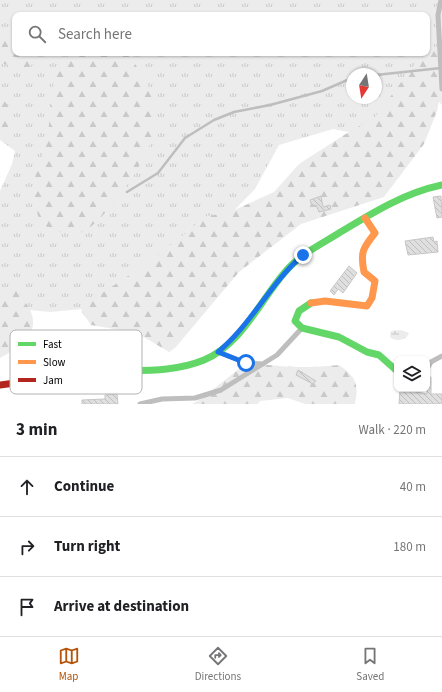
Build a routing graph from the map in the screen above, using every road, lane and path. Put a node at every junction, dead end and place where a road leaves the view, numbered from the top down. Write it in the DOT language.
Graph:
graph roads {
  1 [pos="441,0"];
  2 [pos="441,68"];
  3 [pos="382,74"];
  4 [pos="346,81"];
  5 [pos="442,89"];
  6 [pos="442,185"];
  7 [pos="127,192"];
  8 [pos="365,218"];
  9 [pos="302,328"];
  10 [pos="218,352"];
  11 [pos="442,356"];
  12 [pos="264,363"];
  13 [pos="430,364"];
  14 [pos="394,368"];
  15 [pos="142,370"];
  16 [pos="10,384"];
  17 [pos="0,385"];
  18 [pos="140,404"];
  1 -- 2 [label="street"];
  2 -- 3 [label="lane"];
  2 -- 5 [label="street"];
  4 -- 7 [label="lane"];
  6 -- 8 [label="street"];
  8 -- 9 [label="street"];
  8 -- 10 [label="street"];
  9 -- 12 [label="street"];
  9 -- 14 [label="street"];
  10 -- 12 [label="street"];
  10 -- 15 [label="street"];
  11 -- 13 [label="street"];
  12 -- 18 [label="street"];
  16 -- 17 [label="street"];
}
